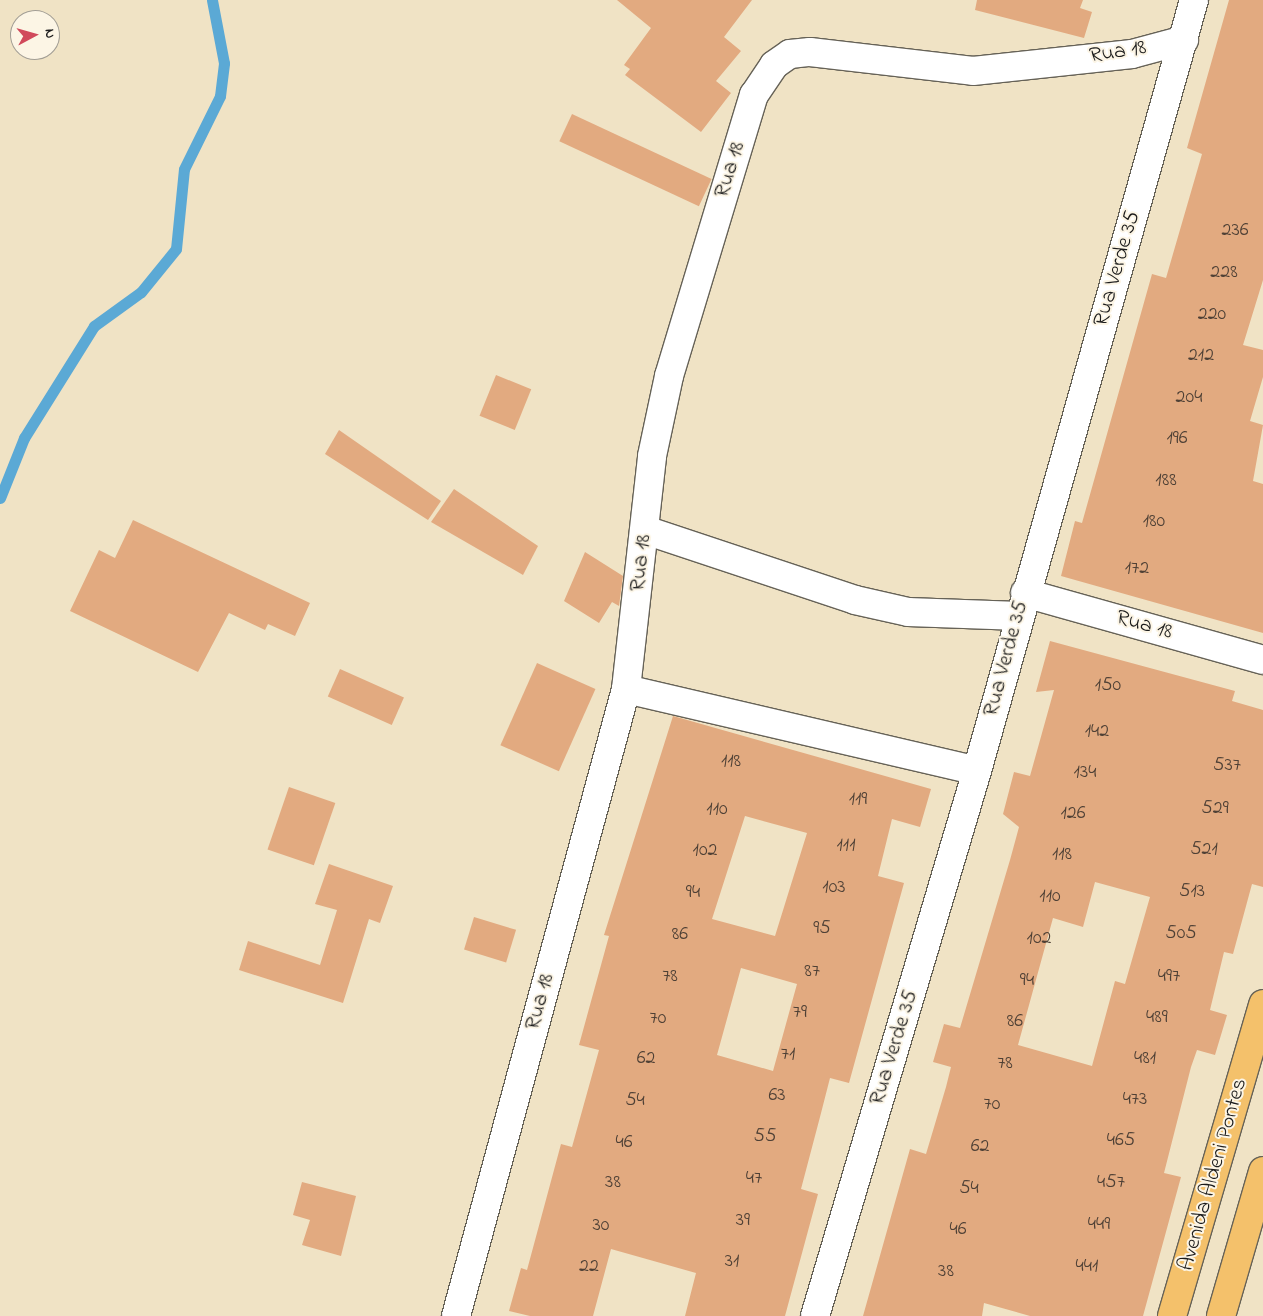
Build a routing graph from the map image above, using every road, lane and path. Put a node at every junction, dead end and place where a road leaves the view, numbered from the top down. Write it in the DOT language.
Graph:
graph roads {
  1 [pos="1194,0"];
  2 [pos="1184,40"];
  3 [pos="645,530"];
  4 [pos="1022,604"];
  5 [pos="1263,660"];
  6 [pos="626,689"];
  7 [pos="977,772"];
  8 [pos="1263,1004"];
  9 [pos="1263,1171"];
  10 [pos="456,1316"];
  11 [pos="815,1316"];
  12 [pos="1172,1316"];
  13 [pos="1220,1316"];
  1 -- 2 [label="street, Rua Verde 35"];
  2 -- 3 [label="street, Rua 18"];
  2 -- 4 [label="street, Rua Verde 35"];
  3 -- 4 [label="street, Rua 18"];
  3 -- 6 [label="street, Rua 18"];
  4 -- 5 [label="street, Rua 18"];
  4 -- 7 [label="street, Rua Verde 35"];
  6 -- 7 [label="street"];
  6 -- 10 [label="street, Rua 18"];
  7 -- 11 [label="street, Rua Verde 35"];
  8 -- 12 [label="main road, Avenida Aldeni Pontes"];
  9 -- 13 [label="main road, Avenida Aldeni Pontes"];
}
